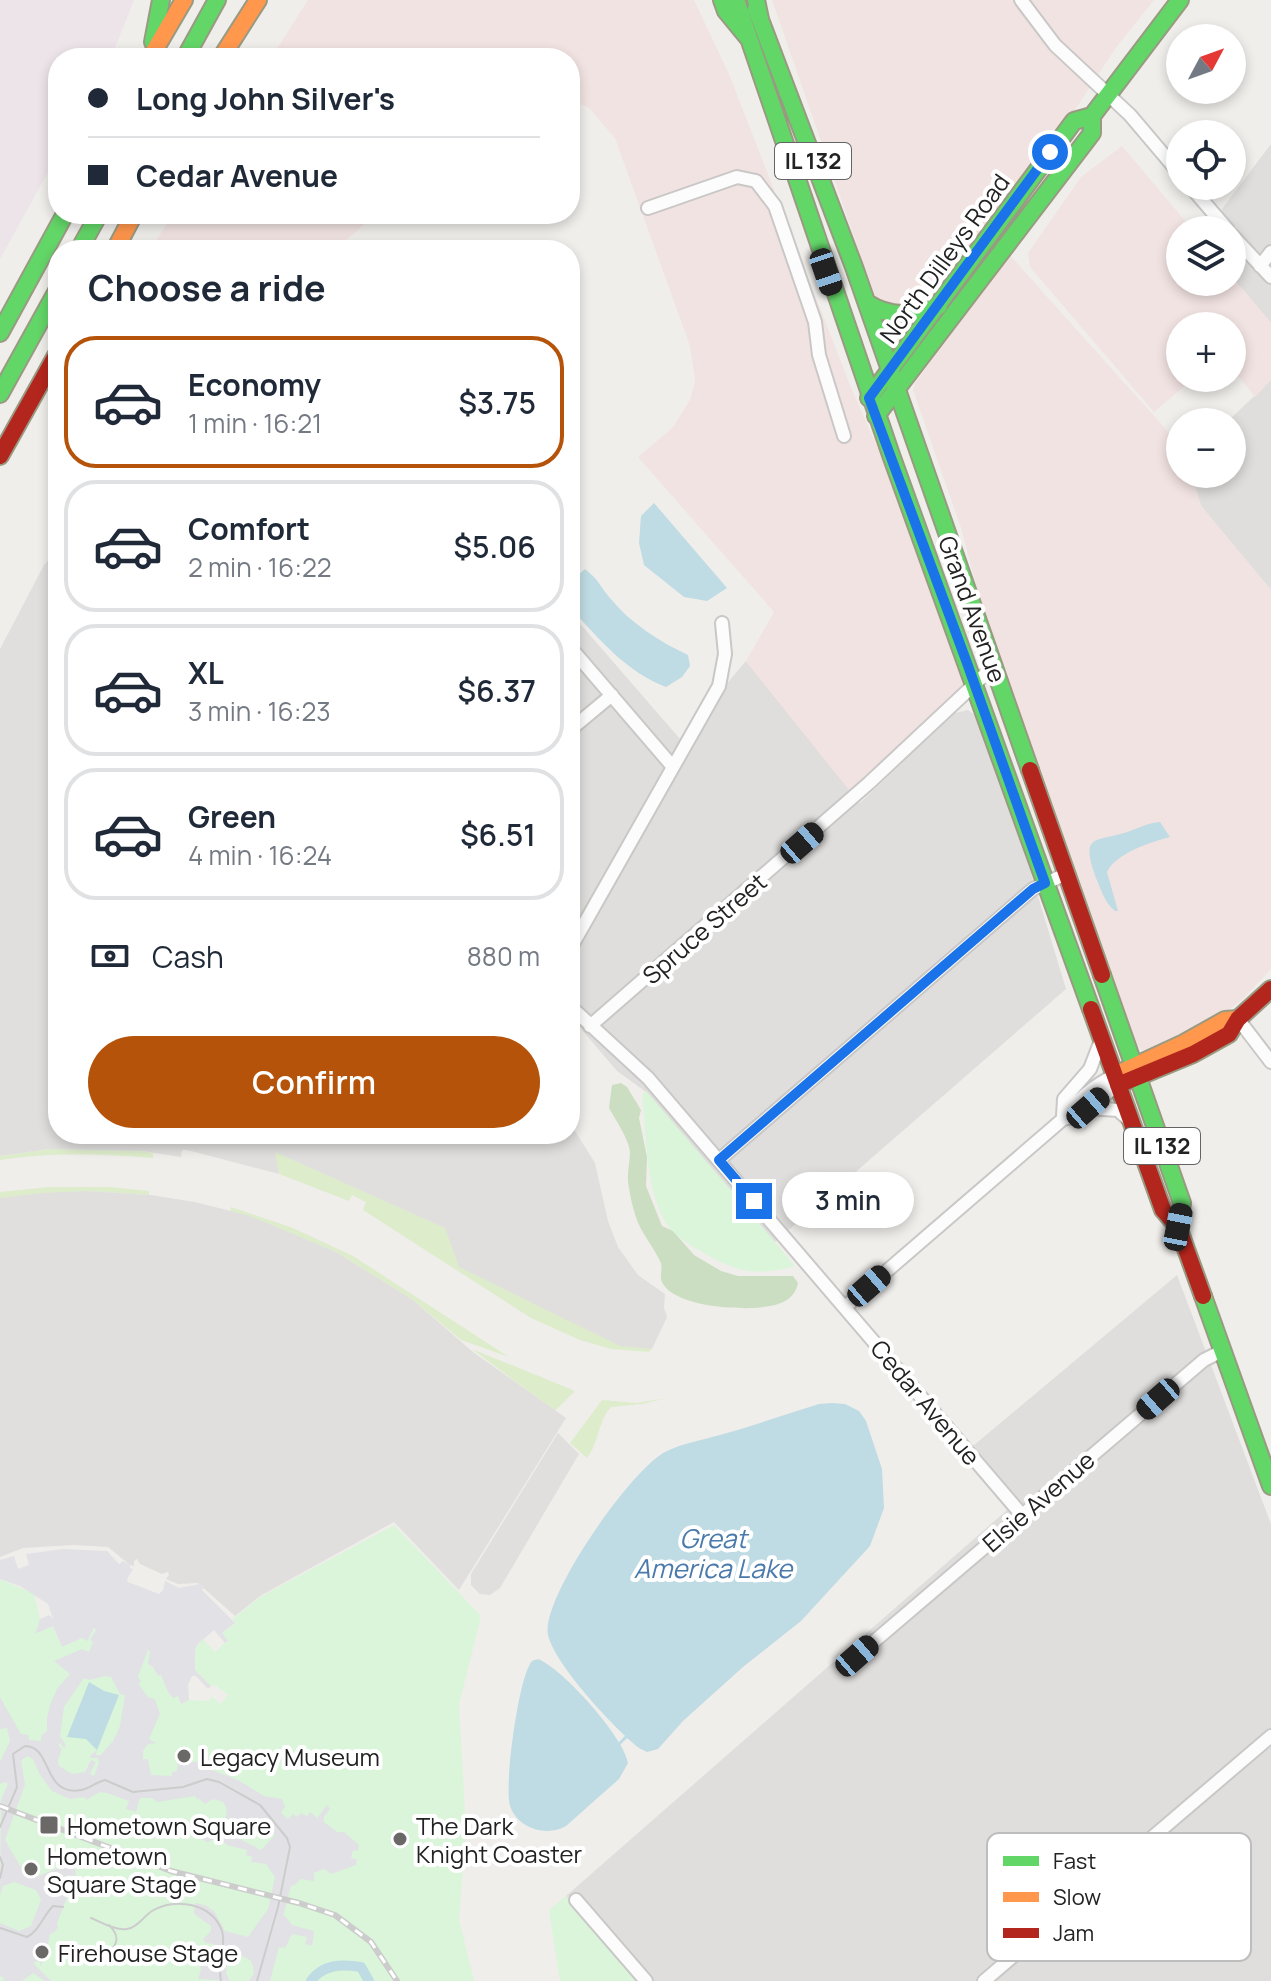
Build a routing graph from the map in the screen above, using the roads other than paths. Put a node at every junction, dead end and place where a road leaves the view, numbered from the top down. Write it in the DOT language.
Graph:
graph roads {
  1 [pos="161,0"];
  2 [pos="184,0"];
  3 [pos="217,0"];
  4 [pos="251,0"];
  5 [pos="258,0"];
  6 [pos="722,0"];
  7 [pos="736,0"];
  8 [pos="754,0"];
  9 [pos="1021,0"];
  10 [pos="1180,0"];
  11 [pos="749,39"];
  12 [pos="152,48"];
  13 [pos="156,48"];
  14 [pos="191,48"];
  15 [pos="225,48"];
  16 [pos="227,48"];
  17 [pos="1108,94"];
  18 [pos="1092,116"];
  19 [pos="1166,157"];
  20 [pos="1202,200"];
  21 [pos="648,208"];
  22 [pos="1216,216"];
  23 [pos="48,245"];
  24 [pos="1246,250"];
  25 [pos="1271,252"];
  26 [pos="1260,266"];
  27 [pos="1271,277"];
  28 [pos="867,303"];
  29 [pos="939,306"];
  30 [pos="48,307"];
  31 [pos="0,333"];
  32 [pos="48,370"];
  33 [pos="889,373"];
  34 [pos="895,391"];
  35 [pos="0,394"];
  36 [pos="869,398"];
  37 [pos="876,416"];
  38 [pos="844,436"];
  39 [pos="0,456"];
  40 [pos="722,623"];
  41 [pos="580,658"];
  42 [pos="994,666"];
  43 [pos="975,686"];
  44 [pos="612,695"];
  45 [pos="580,722"];
  46 [pos="673,767"];
  47 [pos="1066,874"];
  48 [pos="1045,883"];
  49 [pos="580,930"];
  50 [pos="1271,989"];
  51 [pos="580,1016"];
  52 [pos="1238,1019"];
  53 [pos="590,1026"];
  54 [pos="1102,1038"];
  55 [pos="1271,1062"];
  56 [pos="1136,1071"];
  57 [pos="1116,1080"];
  58 [pos="1088,1108"];
  59 [pos="1063,1119"];
  60 [pos="1132,1123"];
  61 [pos="719,1160"];
  62 [pos="1178,1227"];
  63 [pos="845,1307"];
  64 [pos="1222,1351"];
  65 [pos="1271,1486"];
  66 [pos="1022,1515"];
  67 [pos="857,1656"];
  68 [pos="1271,1736"];
  69 [pos="1157,1833"];
  70 [pos="576,1900"];
  71 [pos="1007,1961"];
  72 [pos="646,1981"];
  73 [pos="984,1981"];
  1 -- 12 [label="main road"];
  2 -- 13 [label="main road"];
  3 -- 14 [label="main road"];
  4 -- 15 [label="main road"];
  5 -- 16 [label="main road"];
  6 -- 11 [label="main road"];
  7 -- 11 [label="main road, Grand Avenue / IL 132"];
  8 -- 28 [label="main road, Grand Avenue / IL 132"];
  9 -- 17 [label="street"];
  10 -- 17 [label="main road, North Dilleys Road"];
  11 -- 36 [label="main road, Grand Avenue / IL 132"];
  17 -- 18 [label="main road, North Dilleys Road"];
  17 -- 19 [label="street"];
  18 -- 29 [label="main road, North Dilleys Road"];
  18 -- 34 [label="main road, North Dilleys Road"];
  20 -- 22 [label="street"];
  21 -- 38 [label="street"];
  23 -- 31 [label="main road"];
  24 -- 26 [label="street"];
  25 -- 26 [label="street"];
  26 -- 27 [label="street"];
  28 -- 29 [label="main road"];
  28 -- 33 [label="main road, Grand Avenue / IL 132"];
  29 -- 33 [label="main road, North Dilleys Road"];
  30 -- 35 [label="main road"];
  32 -- 39 [label="main road"];
  33 -- 34 [label="main road, Grand Avenue / IL 132"];
  33 -- 36 [label="main road, North Dilleys Road"];
  34 -- 37 [label="main road, North Dilleys Road"];
  34 -- 42 [label="main road, Grand Avenue / IL 132"];
  36 -- 37 [label="main road, Grand Avenue / IL 132"];
  37 -- 43 [label="main road, Grand Avenue / IL 132"];
  40 -- 46 [label="street"];
  41 -- 44 [label="street"];
  42 -- 43 [label="street, Spruce Street"];
  42 -- 47 [label="main road, Grand Avenue / IL 132"];
  43 -- 48 [label="main road, Grand Avenue / IL 132"];
  43 -- 53 [label="street, Spruce Street"];
  44 -- 45 [label="street"];
  44 -- 46 [label="street"];
  46 -- 49 [label="street"];
  47 -- 48 [label="street"];
  47 -- 56 [label="main road, Grand Avenue / IL 132"];
  48 -- 54 [label="main road, Grand Avenue / IL 132"];
  48 -- 61 [label="street"];
  50 -- 52 [label="main road"];
  51 -- 53 [label="street, Cedar Avenue"];
  52 -- 55 [label="street"];
  52 -- 56 [label="main road"];
  53 -- 61 [label="street, Cedar Avenue"];
  54 -- 57 [label="main road, Grand Avenue / IL 132"];
  54 -- 59 [label="street"];
  56 -- 57 [label="main road"];
  56 -- 62 [label="main road, Grand Avenue / IL 132"];
  57 -- 58 [label="street"];
  57 -- 59 [label="street"];
  57 -- 60 [label="main road, Grand Avenue / IL 132"];
  58 -- 59 [label="street"];
  58 -- 60 [label="street"];
  59 -- 63 [label="street"];
  60 -- 62 [label="main road, Grand Avenue / IL 132"];
  61 -- 63 [label="street, Cedar Avenue"];
  62 -- 64 [label="main road, Grand Avenue / IL 132"];
  63 -- 66 [label="street, Cedar Avenue"];
  64 -- 65 [label="main road, Grand Avenue / IL 132"];
  64 -- 66 [label="street, Elsie Avenue"];
  66 -- 67 [label="street, Elsie Avenue"];
  68 -- 69 [label="street"];
  70 -- 72 [label="street"];
  71 -- 73 [label="street"];
}
